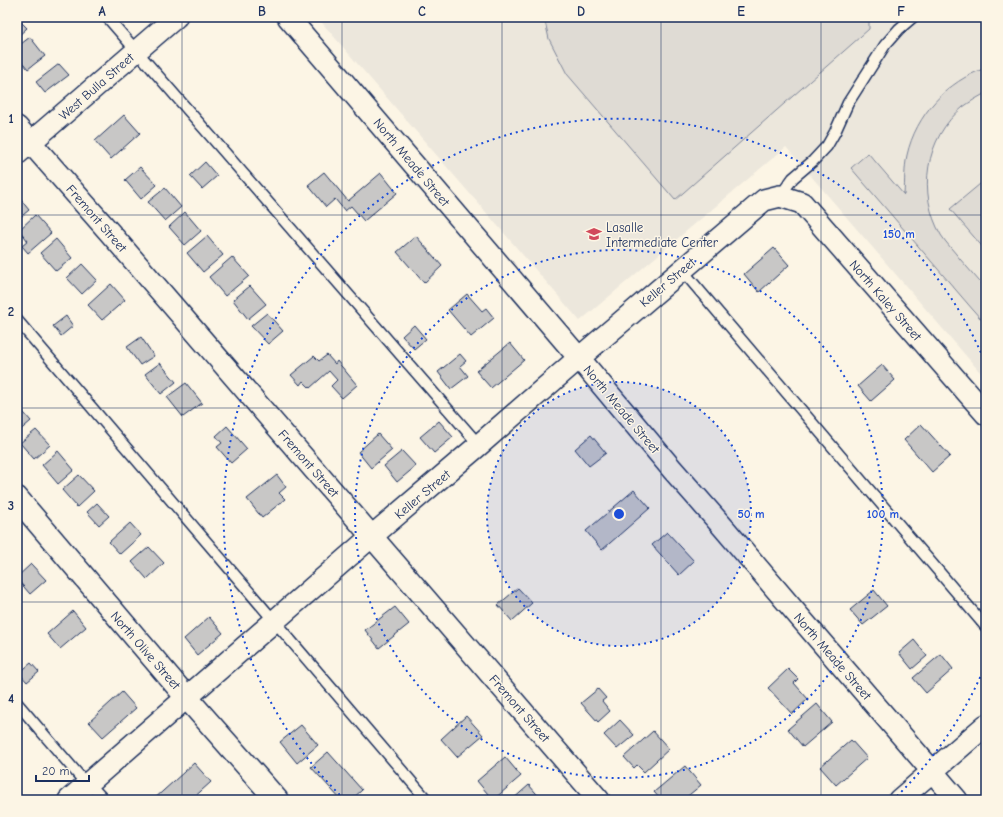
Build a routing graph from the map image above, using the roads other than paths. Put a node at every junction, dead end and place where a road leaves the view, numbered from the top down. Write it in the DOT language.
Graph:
graph roads {
  1 [pos="107,17"];
  2 [pos="176,17"];
  3 [pos="288,17"];
  4 [pos="913,17"];
  5 [pos="137,51"];
  6 [pos="17,127"];
  7 [pos="24,148"];
  8 [pos="780,196"];
  9 [pos="682,270"];
  10 [pos="17,320"];
  11 [pos="579,358"];
  12 [pos="986,414"];
  13 [pos="479,445"];
  14 [pos="17,498"];
  15 [pos="372,536"];
  16 [pos="274,621"];
  17 [pos="986,627"];
  18 [pos="187,698"];
  19 [pos="17,703"];
  20 [pos="986,725"];
  21 [pos="932,771"];
  22 [pos="88,784"];
  23 [pos="69,800"];
  24 [pos="104,800"];
  25 [pos="276,800"];
  26 [pos="427,800"];
  27 [pos="600,800"];
  28 [pos="899,800"];
  29 [pos="957,800"];
  1 -- 5 [label="lane"];
  2 -- 5 [label="street, West Bulla Street"];
  3 -- 11 [label="street, North Meade Street"];
  4 -- 8 [label="lane"];
  5 -- 7 [label="street, West Bulla Street"];
  5 -- 13 [label="lane"];
  6 -- 7 [label="street, Fremont Street"];
  7 -- 15 [label="street, Fremont Street"];
  8 -- 9 [label="street, Keller Street"];
  8 -- 12 [label="street, North Kaley Street"];
  9 -- 11 [label="street, Keller Street"];
  9 -- 17 [label="lane"];
  10 -- 16 [label="lane"];
  11 -- 13 [label="street, Keller Street"];
  11 -- 21 [label="street, North Meade Street"];
  13 -- 15 [label="street, Keller Street"];
  14 -- 18 [label="street, North Olive Street"];
  15 -- 16 [label="street, Keller Street"];
  15 -- 27 [label="street, Fremont Street"];
  16 -- 18 [label="street, Keller Street"];
  16 -- 26 [label="lane"];
  18 -- 22 [label="street, Keller Street"];
  18 -- 25 [label="street, North Olive Street"];
  19 -- 22 [label="lane"];
  20 -- 21 [label="street"];
  21 -- 28 [label="street"];
  21 -- 29 [label="street, North Meade Street"];
  22 -- 23 [label="street, Keller Street"];
  22 -- 24 [label="lane"];
}
